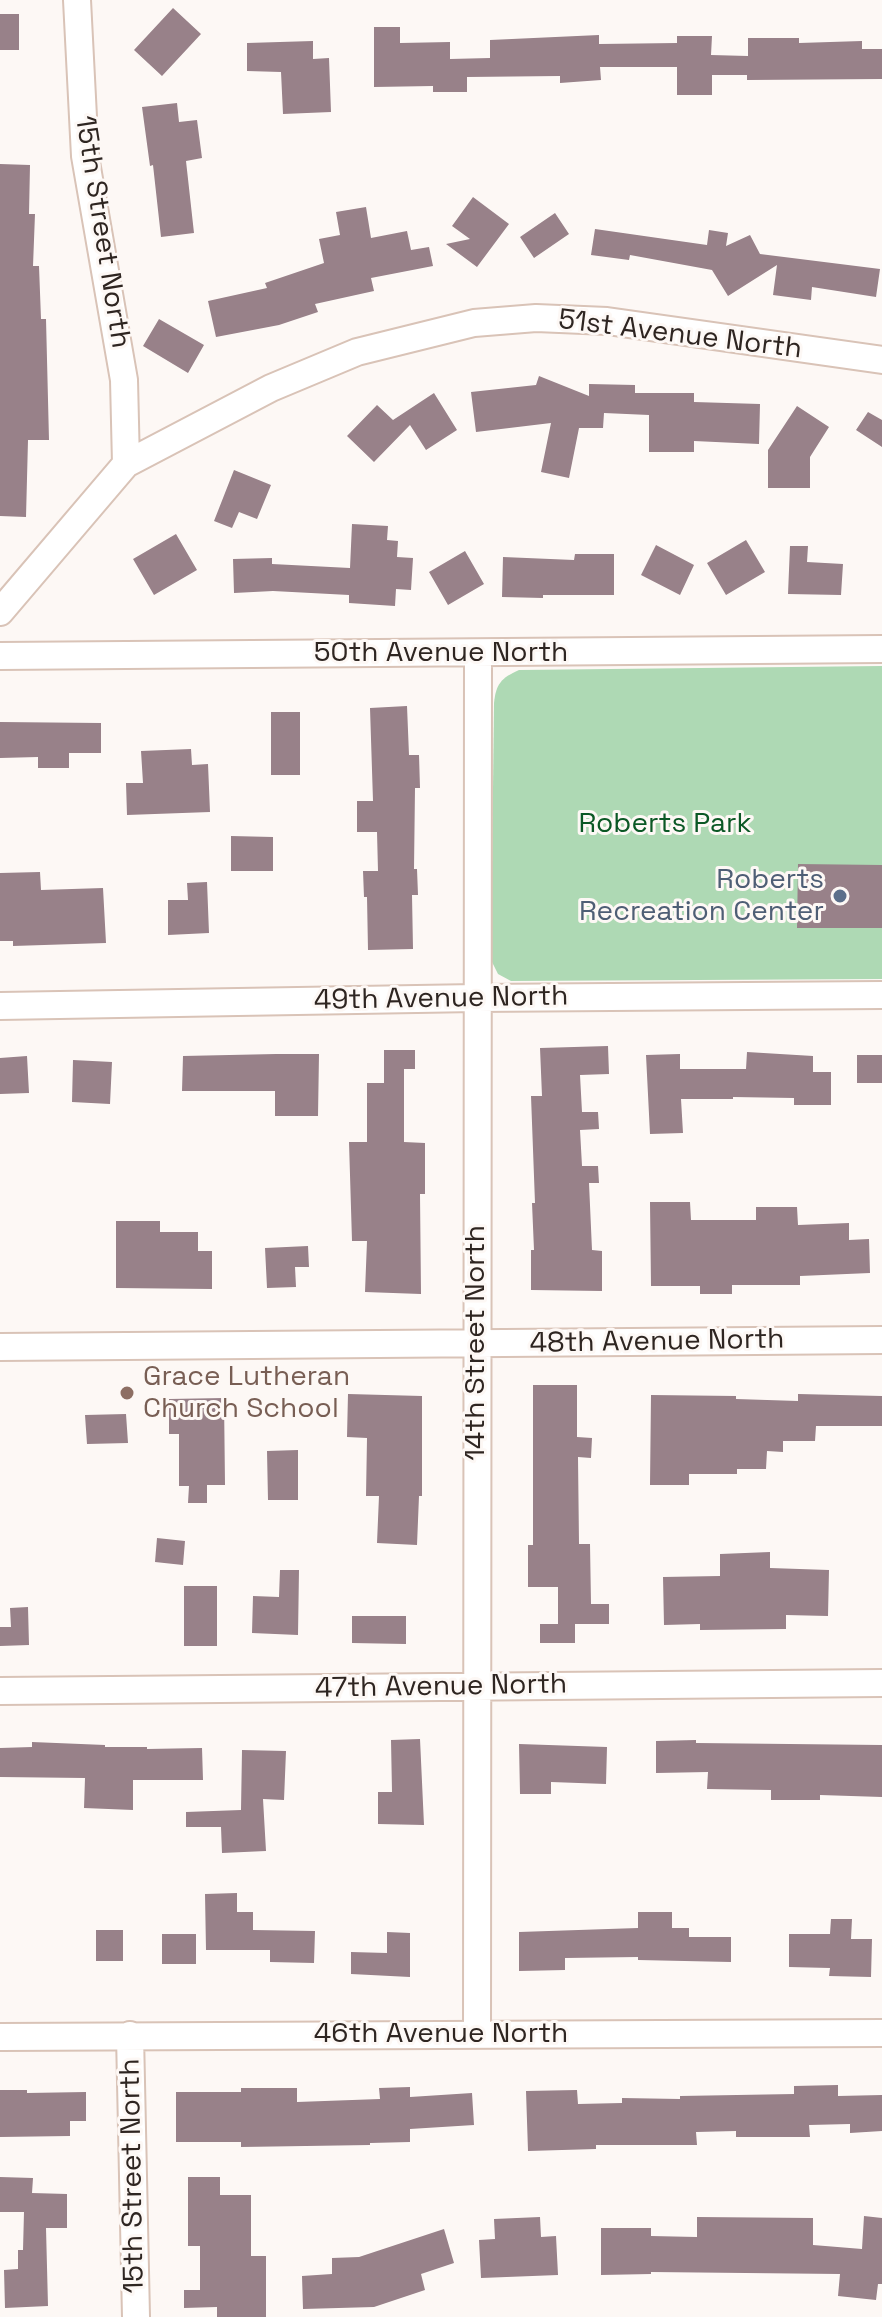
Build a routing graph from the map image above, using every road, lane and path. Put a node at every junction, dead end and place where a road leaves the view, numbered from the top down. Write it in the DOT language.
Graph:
graph roads {
  1 [pos="77,0"];
  2 [pos="882,360"];
  3 [pos="126,464"];
  4 [pos="0,612"];
  5 [pos="882,649"];
  6 [pos="478,653"];
  7 [pos="0,656"];
  8 [pos="882,995"];
  9 [pos="476,998"];
  10 [pos="0,1006"];
  11 [pos="882,1340"];
  12 [pos="476,1344"];
  13 [pos="0,1347"];
  14 [pos="882,1683"];
  15 [pos="478,1687"];
  16 [pos="0,1691"];
  17 [pos="882,2033"];
  18 [pos="477,2034"];
  19 [pos="130,2035"];
  20 [pos="0,2037"];
  21 [pos="136,2317"];
  1 -- 3 [label="street, 15th Street North"];
  2 -- 3 [label="street, 51st Avenue North"];
  3 -- 4 [label="street, 51st Avenue North"];
  5 -- 6 [label="street, 50th Avenue North"];
  6 -- 7 [label="street, 50th Avenue North"];
  6 -- 9 [label="street, 14th Street North"];
  8 -- 9 [label="street, 49th Avenue North"];
  9 -- 10 [label="street, 49th Avenue North"];
  9 -- 12 [label="street, 14th Street North"];
  11 -- 12 [label="street, 48th Avenue North"];
  12 -- 13 [label="street, 48th Avenue North"];
  12 -- 15 [label="street, 14th Street North"];
  14 -- 15 [label="street, 47th Avenue North"];
  15 -- 16 [label="street, 47th Avenue North"];
  15 -- 18 [label="street, 14th Street North"];
  17 -- 18 [label="street, 46th Avenue North"];
  18 -- 19 [label="street, 46th Avenue North"];
  19 -- 20 [label="street, 46th Avenue North"];
  19 -- 21 [label="street, 15th Street North"];
}
